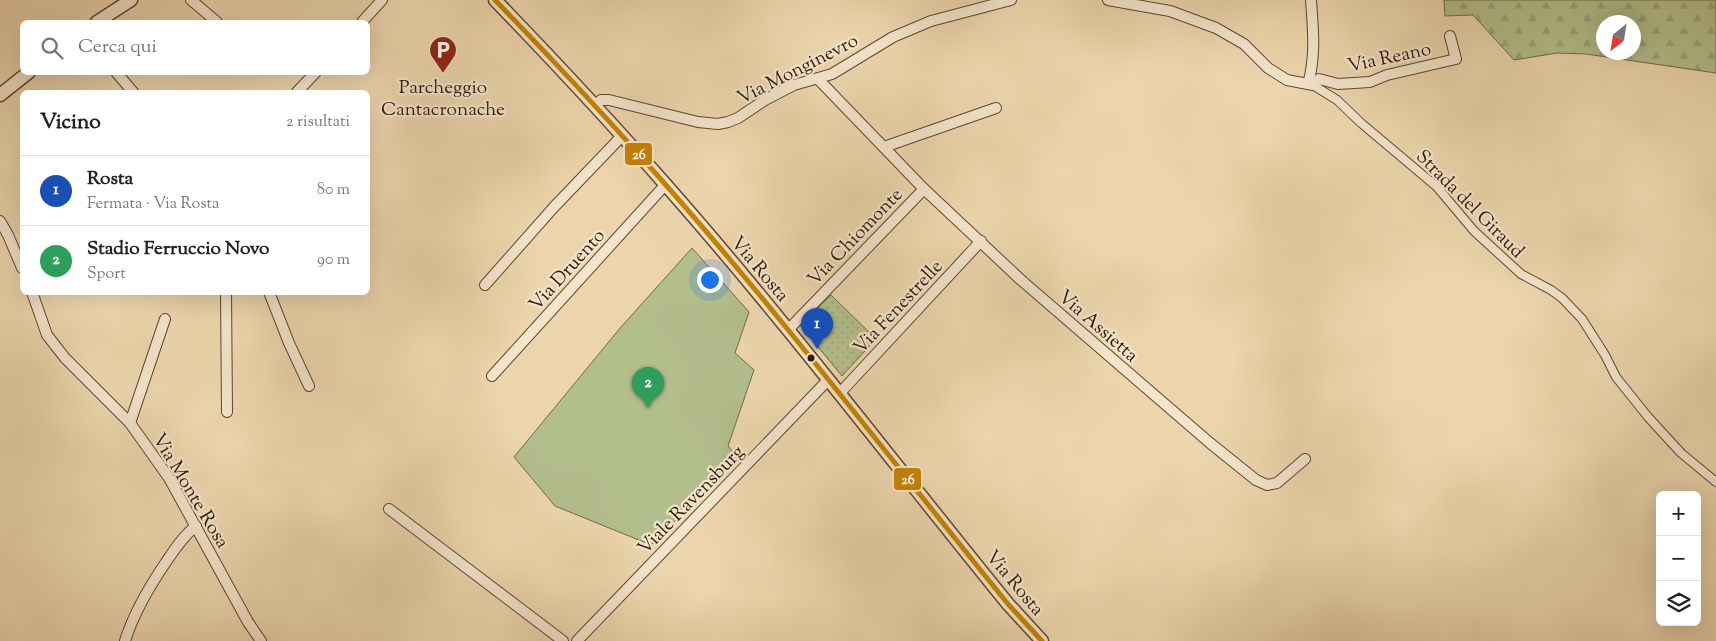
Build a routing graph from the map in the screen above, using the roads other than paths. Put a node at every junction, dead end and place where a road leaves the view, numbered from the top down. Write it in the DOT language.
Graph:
graph roads {
  1 [pos="131,0"];
  2 [pos="192,0"];
  3 [pos="382,0"];
  4 [pos="495,0"];
  5 [pos="1011,0"];
  6 [pos="1108,0"];
  7 [pos="1311,0"];
  8 [pos="100,20"];
  9 [pos="215,20"];
  10 [pos="364,20"];
  11 [pos="1450,36"];
  12 [pos="25,75"];
  13 [pos="119,75"];
  14 [pos="313,75"];
  15 [pos="818,78"];
  16 [pos="1310,84"];
  17 [pos="131,90"];
  18 [pos="299,90"];
  19 [pos="0,95"];
  20 [pos="595,105"];
  21 [pos="996,108"];
  22 [pos="622,136"];
  23 [pos="884,147"];
  24 [pos="666,184"];
  25 [pos="924,189"];
  26 [pos="0,221"];
  27 [pos="981,241"];
  28 [pos="20,263"];
  29 [pos="485,285"];
  30 [pos="33,295"];
  31 [pos="226,295"];
  32 [pos="270,295"];
  33 [pos="165,319"];
  34 [pos="788,330"];
  35 [pos="492,376"];
  36 [pos="828,380"];
  37 [pos="309,386"];
  38 [pos="839,394"];
  39 [pos="227,412"];
  40 [pos="130,423"];
  41 [pos="1305,459"];
  42 [pos="1716,482"];
  43 [pos="388,509"];
  44 [pos="196,526"];
  45 [pos="125,641"];
  46 [pos="262,641"];
  47 [pos="563,641"];
  48 [pos="577,641"];
  49 [pos="1042,641"];
  1 -- 8 [label="street"];
  2 -- 9 [label="street"];
  3 -- 10 [label="street"];
  4 -- 20 [label="street, Via Rosta"];
  5 -- 15 [label="street, Via Monginevro"];
  6 -- 16 [label="street, Via Reano"];
  7 -- 16 [label="street"];
  11 -- 16 [label="street, Via Reano"];
  12 -- 19 [label="street"];
  13 -- 17 [label="street"];
  14 -- 18 [label="street"];
  15 -- 20 [label="street, Via Monginevro"];
  15 -- 23 [label="street, Via Assietta"];
  16 -- 42 [label="street, Strada del Giraud"];
  20 -- 22 [label="street, Via Rosta"];
  21 -- 23 [label="street"];
  22 -- 24 [label="street, Via Rosta"];
  22 -- 29 [label="street"];
  23 -- 25 [label="street, Via Assietta"];
  24 -- 34 [label="street, Via Rosta"];
  24 -- 35 [label="street, Via Druento"];
  25 -- 27 [label="street, Via Assietta"];
  25 -- 34 [label="street, Via Chiomonte"];
  26 -- 28 [label="street"];
  27 -- 38 [label="street, Via Fenestrelle"];
  27 -- 41 [label="street, Via Assietta"];
  30 -- 40 [label="street, Via Monte Rosa"];
  31 -- 39 [label="street"];
  32 -- 37 [label="street"];
  33 -- 40 [label="street"];
  34 -- 36 [label="street, Via Rosta"];
  36 -- 38 [label="street, Via Rosta"];
  36 -- 48 [label="street, Viale Ravensburg"];
  38 -- 49 [label="street, Via Rosta"];
  40 -- 44 [label="street, Via Monte Rosa"];
  43 -- 47 [label="street"];
  44 -- 45 [label="street"];
  44 -- 46 [label="street, Via Monte Rosa"];
}
